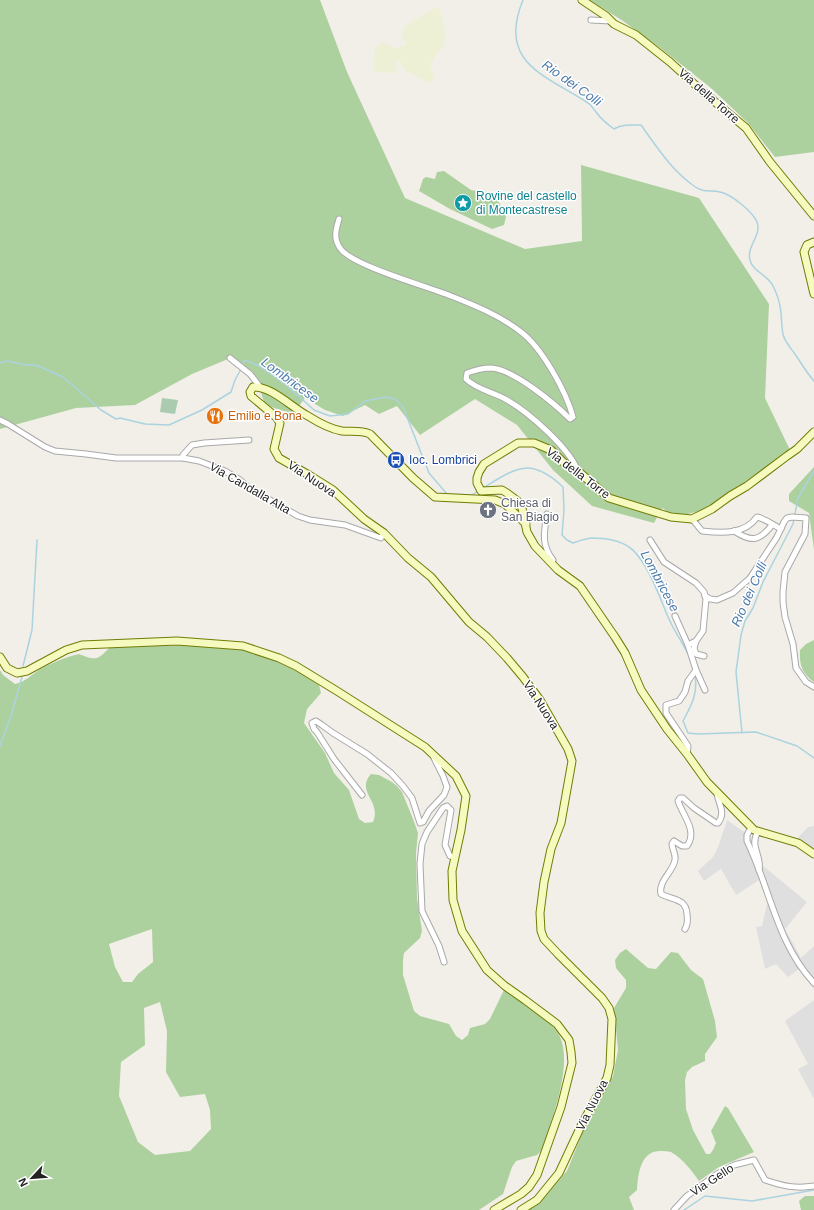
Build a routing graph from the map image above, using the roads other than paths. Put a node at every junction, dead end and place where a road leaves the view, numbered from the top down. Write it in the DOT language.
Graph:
graph roads {
  1 [pos="582,0"];
  2 [pos="591,20"];
  3 [pos="611,21"];
  4 [pos="814,216"];
  5 [pos="339,218"];
  6 [pos="814,242"];
  7 [pos="814,294"];
  8 [pos="230,358"];
  9 [pos="261,388"];
  10 [pos="0,420"];
  11 [pos="814,432"];
  12 [pos="249,440"];
  13 [pos="183,458"];
  14 [pos="579,472"];
  15 [pos="547,514"];
  16 [pos="692,519"];
  17 [pos="526,524"];
  18 [pos="772,525"];
  19 [pos="781,529"];
  20 [pos="734,531"];
  21 [pos="384,533"];
  22 [pos="650,540"];
  23 [pos="558,570"];
  24 [pos="705,596"];
  25 [pos="676,616"];
  26 [pos="696,641"];
  27 [pos="688,645"];
  28 [pos="704,656"];
  29 [pos="0,657"];
  30 [pos="696,670"];
  31 [pos="814,687"];
  32 [pos="705,690"];
  33 [pos="429,750"];
  34 [pos="687,754"];
  35 [pos="717,794"];
  36 [pos="362,795"];
  37 [pos="755,830"];
  38 [pos="814,854"];
  39 [pos="455,858"];
  40 [pos="759,872"];
  41 [pos="685,929"];
  42 [pos="444,962"];
  43 [pos="814,983"];
  44 [pos="814,1186"];
  45 [pos="494,1210"];
  46 [pos="520,1210"];
  47 [pos="674,1210"];
  1 -- 3 [label="street, Via della Torre"];
  2 -- 3 [label="street"];
  3 -- 4 [label="street, Via della Torre"];
  5 -- 14 [label="street"];
  6 -- 7 [label="street"];
  8 -- 9 [label="street"];
  9 -- 17 [label="street"];
  9 -- 21 [label="street, Via Nuova"];
  10 -- 13 [label="street, Via Candalla Alta"];
  11 -- 16 [label="street"];
  12 -- 13 [label="street"];
  13 -- 21 [label="street, Via Candalla Alta"];
  14 -- 16 [label="street, Via della Torre"];
  14 -- 17 [label="street, Via della Torre"];
  15 -- 23 [label="street"];
  16 -- 20 [label="street"];
  17 -- 23 [label="street"];
  18 -- 19 [label="street"];
  18 -- 20 [label="street"];
  18 -- 20 [label="street"];
  19 -- 24 [label="street"];
  19 -- 31 [label="street"];
  21 -- 46 [label="street, Via Nuova"];
  22 -- 24 [label="street"];
  23 -- 34 [label="street"];
  24 -- 26 [label="street"];
  25 -- 27 [label="street"];
  26 -- 27 [label="street"];
  26 -- 28 [label="street"];
  27 -- 30 [label="street"];
  29 -- 33 [label="street, Via Nuova"];
  30 -- 32 [label="street"];
  30 -- 34 [label="street"];
  33 -- 36 [label="street"];
  33 -- 39 [label="street, Via Nuova"];
  34 -- 35 [label="street"];
  35 -- 37 [label="street"];
  35 -- 41 [label="street"];
  37 -- 38 [label="street"];
  37 -- 40 [label="street"];
  37 -- 40 [label="street"];
  39 -- 42 [label="street"];
  39 -- 45 [label="street, Via Nuova"];
  40 -- 43 [label="street"];
  44 -- 47 [label="street, Via Gello"];
}
